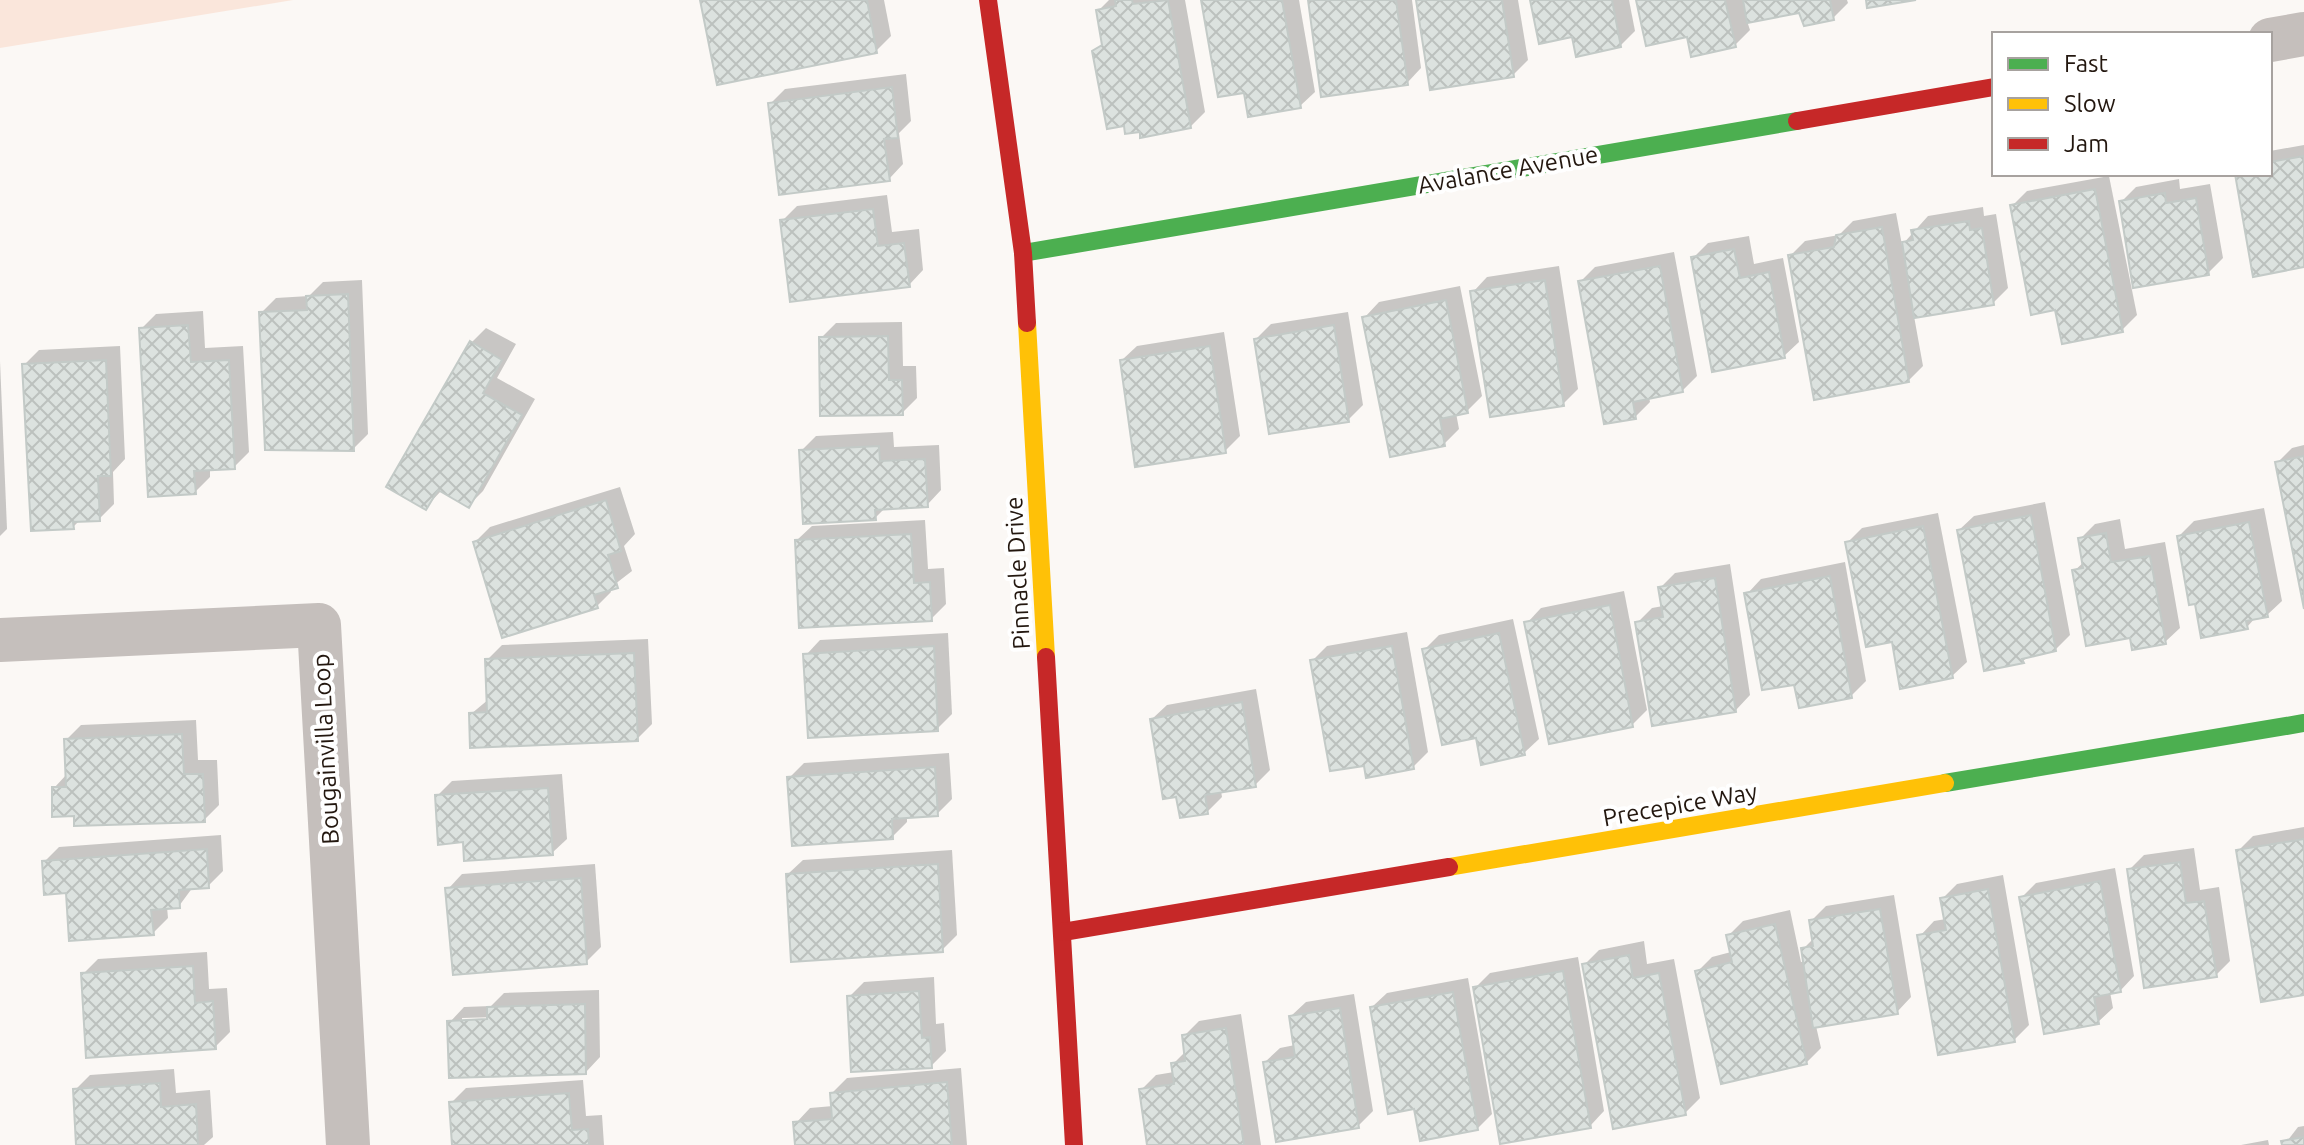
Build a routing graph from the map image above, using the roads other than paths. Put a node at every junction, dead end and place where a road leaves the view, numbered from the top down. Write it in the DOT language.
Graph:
graph roads {
  1 [pos="988,0"];
  2 [pos="2304,34"];
  3 [pos="2272,40"];
  4 [pos="1992,87"];
  5 [pos="1023,253"];
  6 [pos="0,640"];
  7 [pos="2304,723"];
  8 [pos="1063,932"];
  9 [pos="348,1145"];
  10 [pos="1074,1145"];
  1 -- 5 [label="street, Pinnacle Drive"];
  2 -- 3 [label="street"];
  4 -- 5 [label="street, Avalance Avenue"];
  5 -- 8 [label="street, Pinnacle Drive"];
  6 -- 9 [label="street, Bougainvilla Loop"];
  7 -- 8 [label="street, Precepice Way"];
  8 -- 10 [label="street, Pinnacle Drive"];
}
